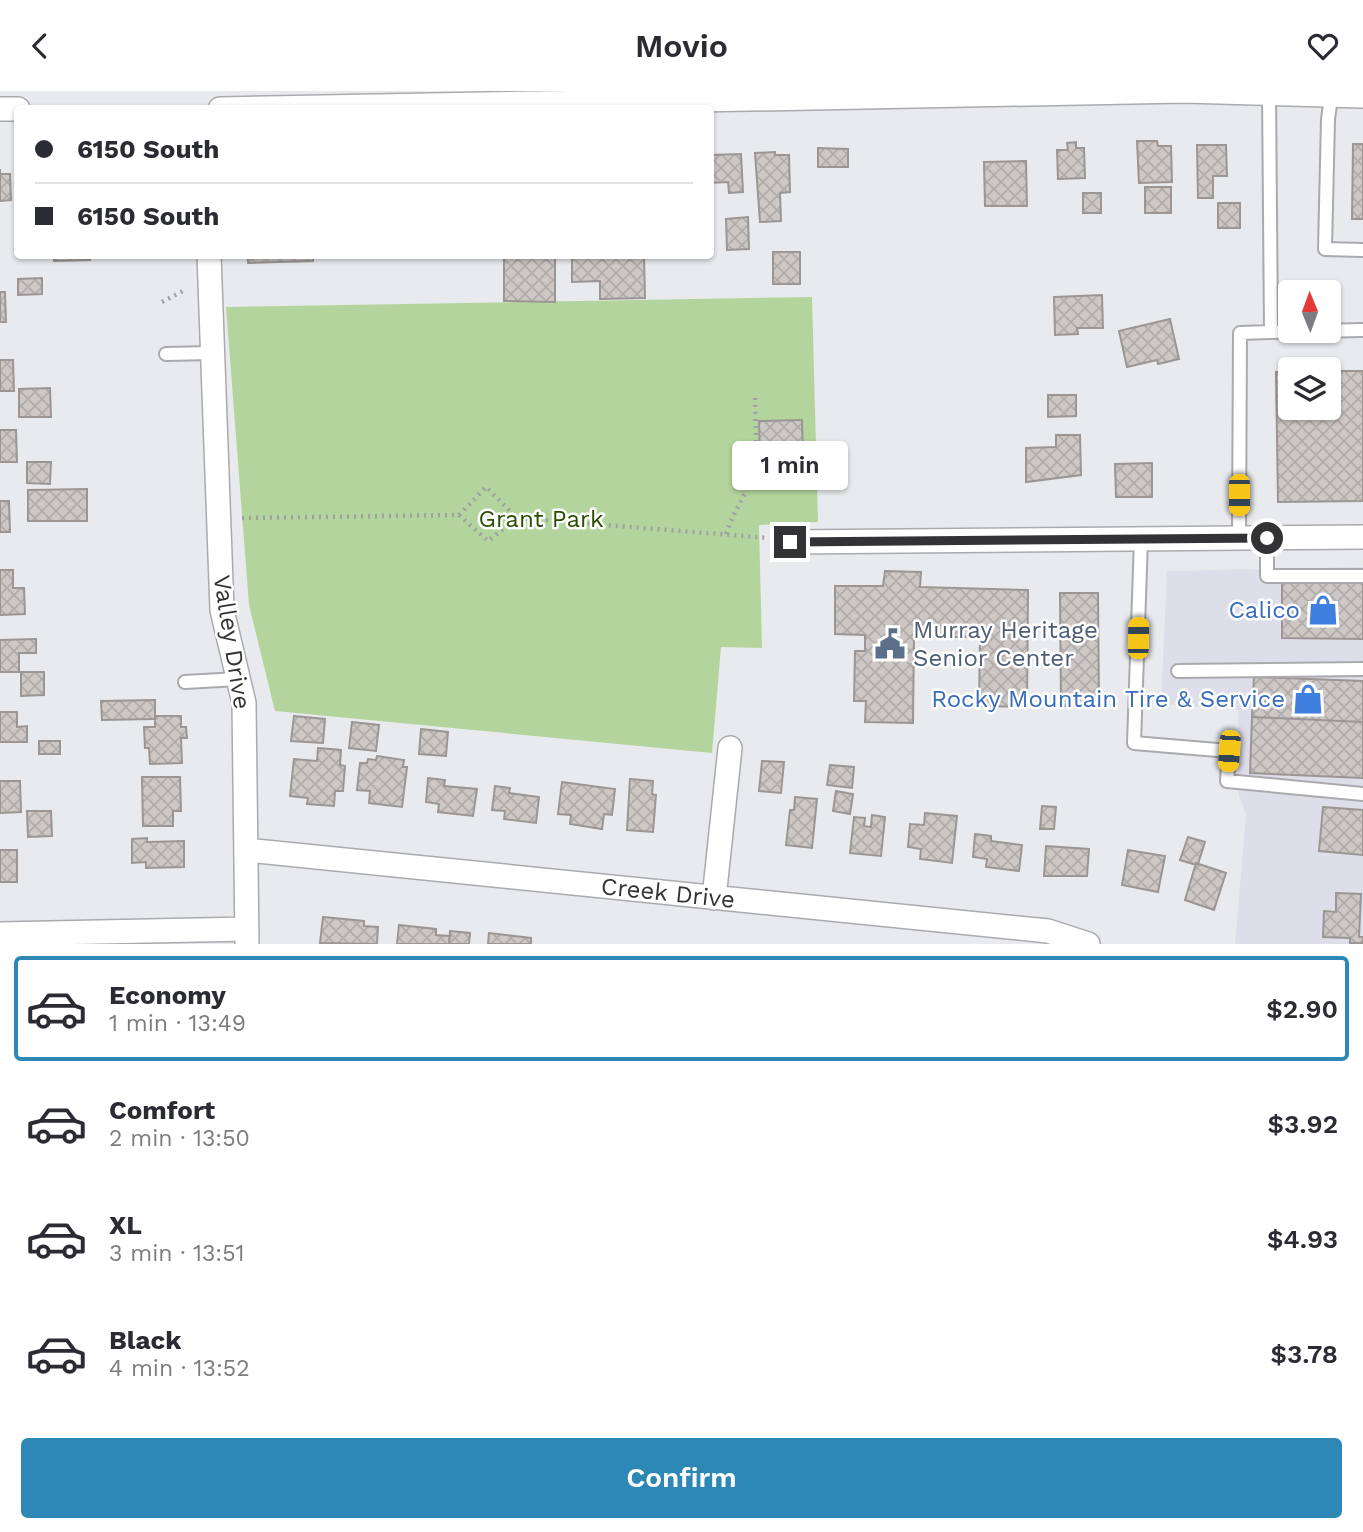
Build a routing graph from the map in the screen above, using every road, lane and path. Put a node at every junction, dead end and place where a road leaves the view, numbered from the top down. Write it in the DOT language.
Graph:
graph roads {
  1 [pos="1269,92"];
  2 [pos="1332,93"];
  3 [pos="868,94"];
  4 [pos="1363,96"];
  5 [pos="393,105"];
  6 [pos="1363,250"];
  7 [pos="209,259"];
  8 [pos="185,290"];
  9 [pos="162,302"];
  10 [pos="1363,330"];
  11 [pos="1271,332"];
  12 [pos="211,352"];
  13 [pos="166,354"];
  14 [pos="755,398"];
  15 [pos="459,516"];
  16 [pos="242,518"];
  17 [pos="517,518"];
  18 [pos="726,534"];
  19 [pos="765,537"];
  20 [pos="1363,537"];
  21 [pos="1239,538"];
  22 [pos="1267,538"];
  23 [pos="1141,539"];
  24 [pos="790,542"];
  25 [pos="1363,576"];
  26 [pos="1363,669"];
  27 [pos="1178,671"];
  28 [pos="238,679"];
  29 [pos="186,683"];
  30 [pos="730,748"];
  31 [pos="1363,794"];
  32 [pos="246,851"];
  33 [pos="714,898"];
  34 [pos="0,934"];
  35 [pos="247,937"];
  36 [pos="1088,944"];
  1 -- 2 [label="street"];
  1 -- 3 [label="street"];
  1 -- 11 [label="lane"];
  2 -- 4 [label="street"];
  2 -- 6 [label="lane"];
  3 -- 5 [label="street"];
  7 -- 12 [label="street, Valley Drive"];
  8 -- 9 [label="path"];
  10 -- 11 [label="lane"];
  11 -- 21 [label="lane"];
  12 -- 13 [label="lane"];
  12 -- 28 [label="street, Valley Drive"];
  14 -- 18 [label="path"];
  15 -- 16 [label="path"];
  15 -- 17 [label="path"];
  15 -- 17 [label="path"];
  17 -- 18 [label="path"];
  18 -- 19 [label="path"];
  20 -- 22 [label="street"];
  21 -- 22 [label="street"];
  21 -- 23 [label="street"];
  22 -- 25 [label="lane"];
  23 -- 24 [label="street"];
  23 -- 31 [label="lane"];
  26 -- 27 [label="lane"];
  28 -- 29 [label="lane"];
  28 -- 32 [label="street, Valley Drive"];
  30 -- 33 [label="street"];
  32 -- 33 [label="street, Creek Drive"];
  32 -- 35 [label="street, Valley Drive"];
  33 -- 36 [label="street, Creek Drive"];
  34 -- 35 [label="street"];
}
